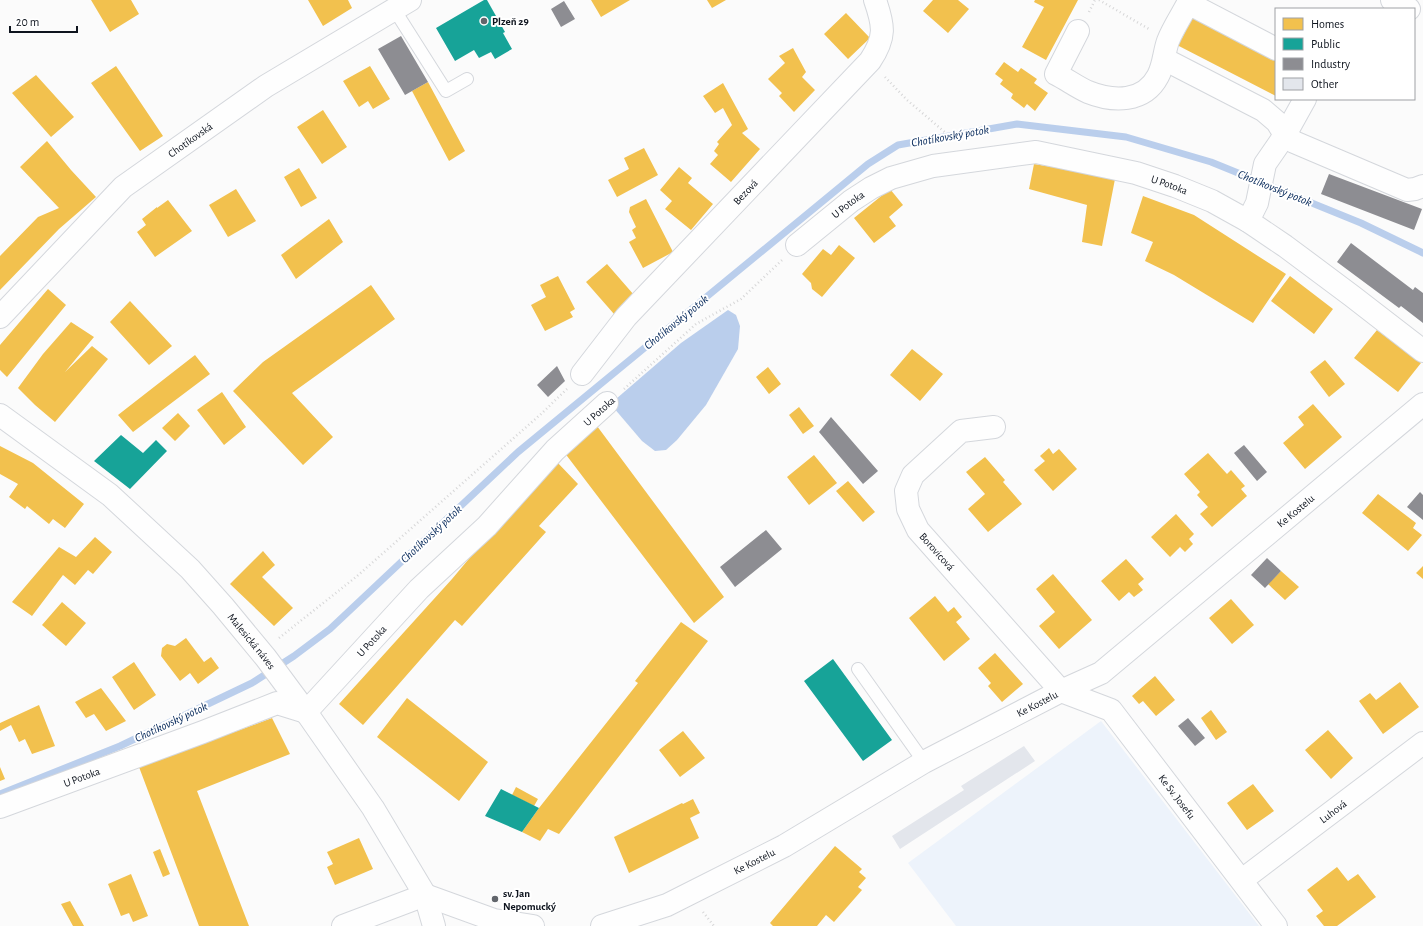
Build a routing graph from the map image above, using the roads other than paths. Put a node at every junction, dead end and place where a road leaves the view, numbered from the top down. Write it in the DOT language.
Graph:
graph roads {
  1 [pos="875,0"];
  2 [pos="1392,0"];
  3 [pos="402,5"];
  4 [pos="1406,8"];
  5 [pos="1078,31"];
  6 [pos="1275,48"];
  7 [pos="1166,50"];
  8 [pos="467,79"];
  9 [pos="1304,100"];
  10 [pos="1285,135"];
  11 [pos="1423,186"];
  12 [pos="1252,212"];
  13 [pos="797,245"];
  14 [pos="0,316"];
  15 [pos="1423,351"];
  16 [pos="582,374"];
  17 [pos="607,404"];
  18 [pos="1423,404"];
  19 [pos="0,415"];
  20 [pos="994,427"];
  21 [pos="858,670"];
  22 [pos="1061,691"];
  23 [pos="306,712"];
  24 [pos="1423,743"];
  25 [pos="924,762"];
  26 [pos="0,807"];
  27 [pos="1242,880"];
  28 [pos="425,895"];
  29 [pos="343,926"];
  30 [pos="434,926"];
  31 [pos="533,926"];
  32 [pos="602,926"];
  33 [pos="1276,926"];
  1 -- 16 [label="street, Bezová"];
  2 -- 4 [label="street"];
  3 -- 8 [label="lane"];
  3 -- 14 [label="street, Chotíkovská"];
  5 -- 7 [label="street"];
  6 -- 7 [label="street"];
  7 -- 10 [label="street"];
  9 -- 10 [label="street"];
  10 -- 11 [label="street"];
  10 -- 12 [label="street"];
  12 -- 13 [label="street, U Potoka"];
  12 -- 15 [label="street, U Potoka"];
  17 -- 23 [label="street, U Potoka"];
  18 -- 22 [label="street, Ke Kostelu"];
  19 -- 23 [label="street, Malesická náves"];
  20 -- 22 [label="street, Borovicová"];
  21 -- 25 [label="lane"];
  22 -- 25 [label="street, Ke Kostelu"];
  22 -- 27 [label="street, Ke Sv. Josefu"];
  23 -- 26 [label="street, U Potoka"];
  23 -- 28 [label="street, Malesická náves"];
  24 -- 27 [label="street, Luhová"];
  25 -- 32 [label="street, Ke Kostelu"];
  27 -- 33 [label="street, Ke Sv. Josefu"];
  28 -- 29 [label="street"];
  28 -- 30 [label="street, Malesická náves"];
  28 -- 31 [label="street"];
}
